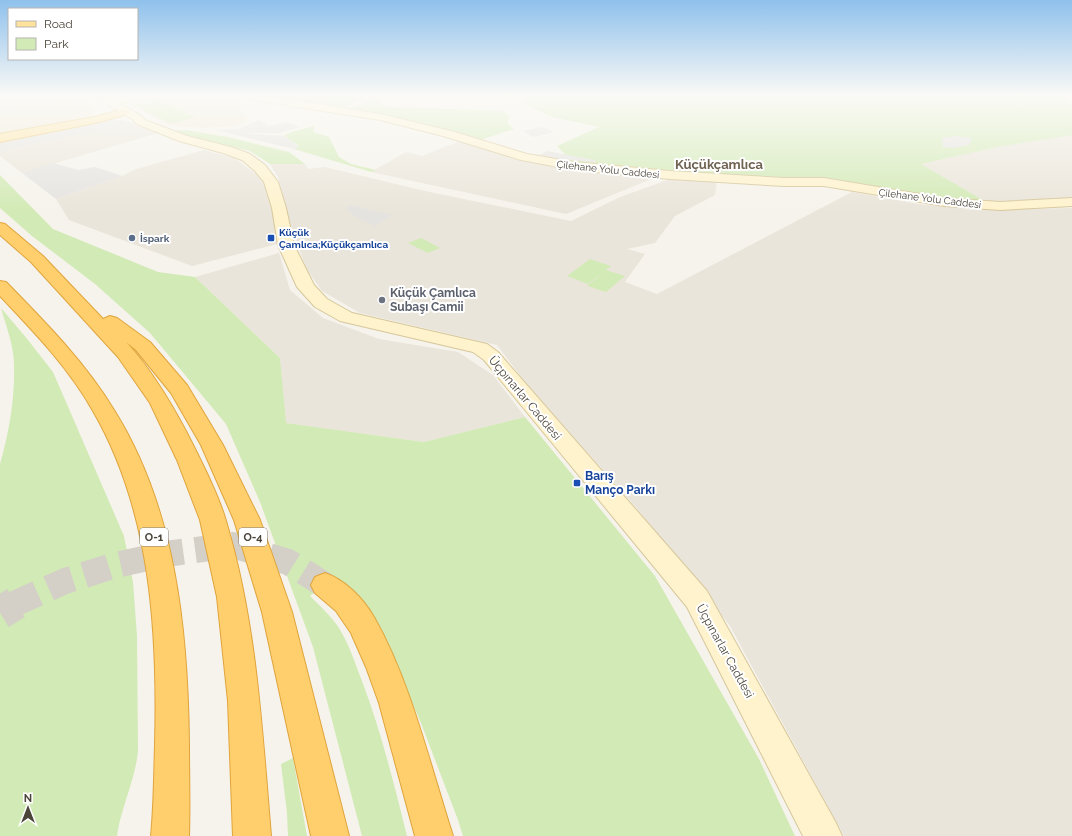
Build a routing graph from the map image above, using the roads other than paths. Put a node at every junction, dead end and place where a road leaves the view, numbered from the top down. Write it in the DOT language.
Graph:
graph roads {
  1 [pos="15,135"];
  2 [pos="174,135"];
  3 [pos="454,135"];
  4 [pos="0,138"];
  5 [pos="1072,202"];
  6 [pos="0,227"];
  7 [pos="0,286"];
  8 [pos="72,294"];
  9 [pos="325,585"];
  10 [pos="170,836"];
  11 [pos="252,836"];
  12 [pos="330,836"];
  13 [pos="434,836"];
  14 [pos="823,836"];
  1 -- 4 [label="main road"];
  2 -- 14 [label="street, Üçpınarlar Caddesi"];
  3 -- 5 [label="street, Çilehane Yolu Caddesi"];
  6 -- 8 [label="highway"];
  7 -- 10 [label="highway, O-1"];
  8 -- 11 [label="highway"];
  8 -- 12 [label="highway, O-4"];
  9 -- 13 [label="highway"];
}
